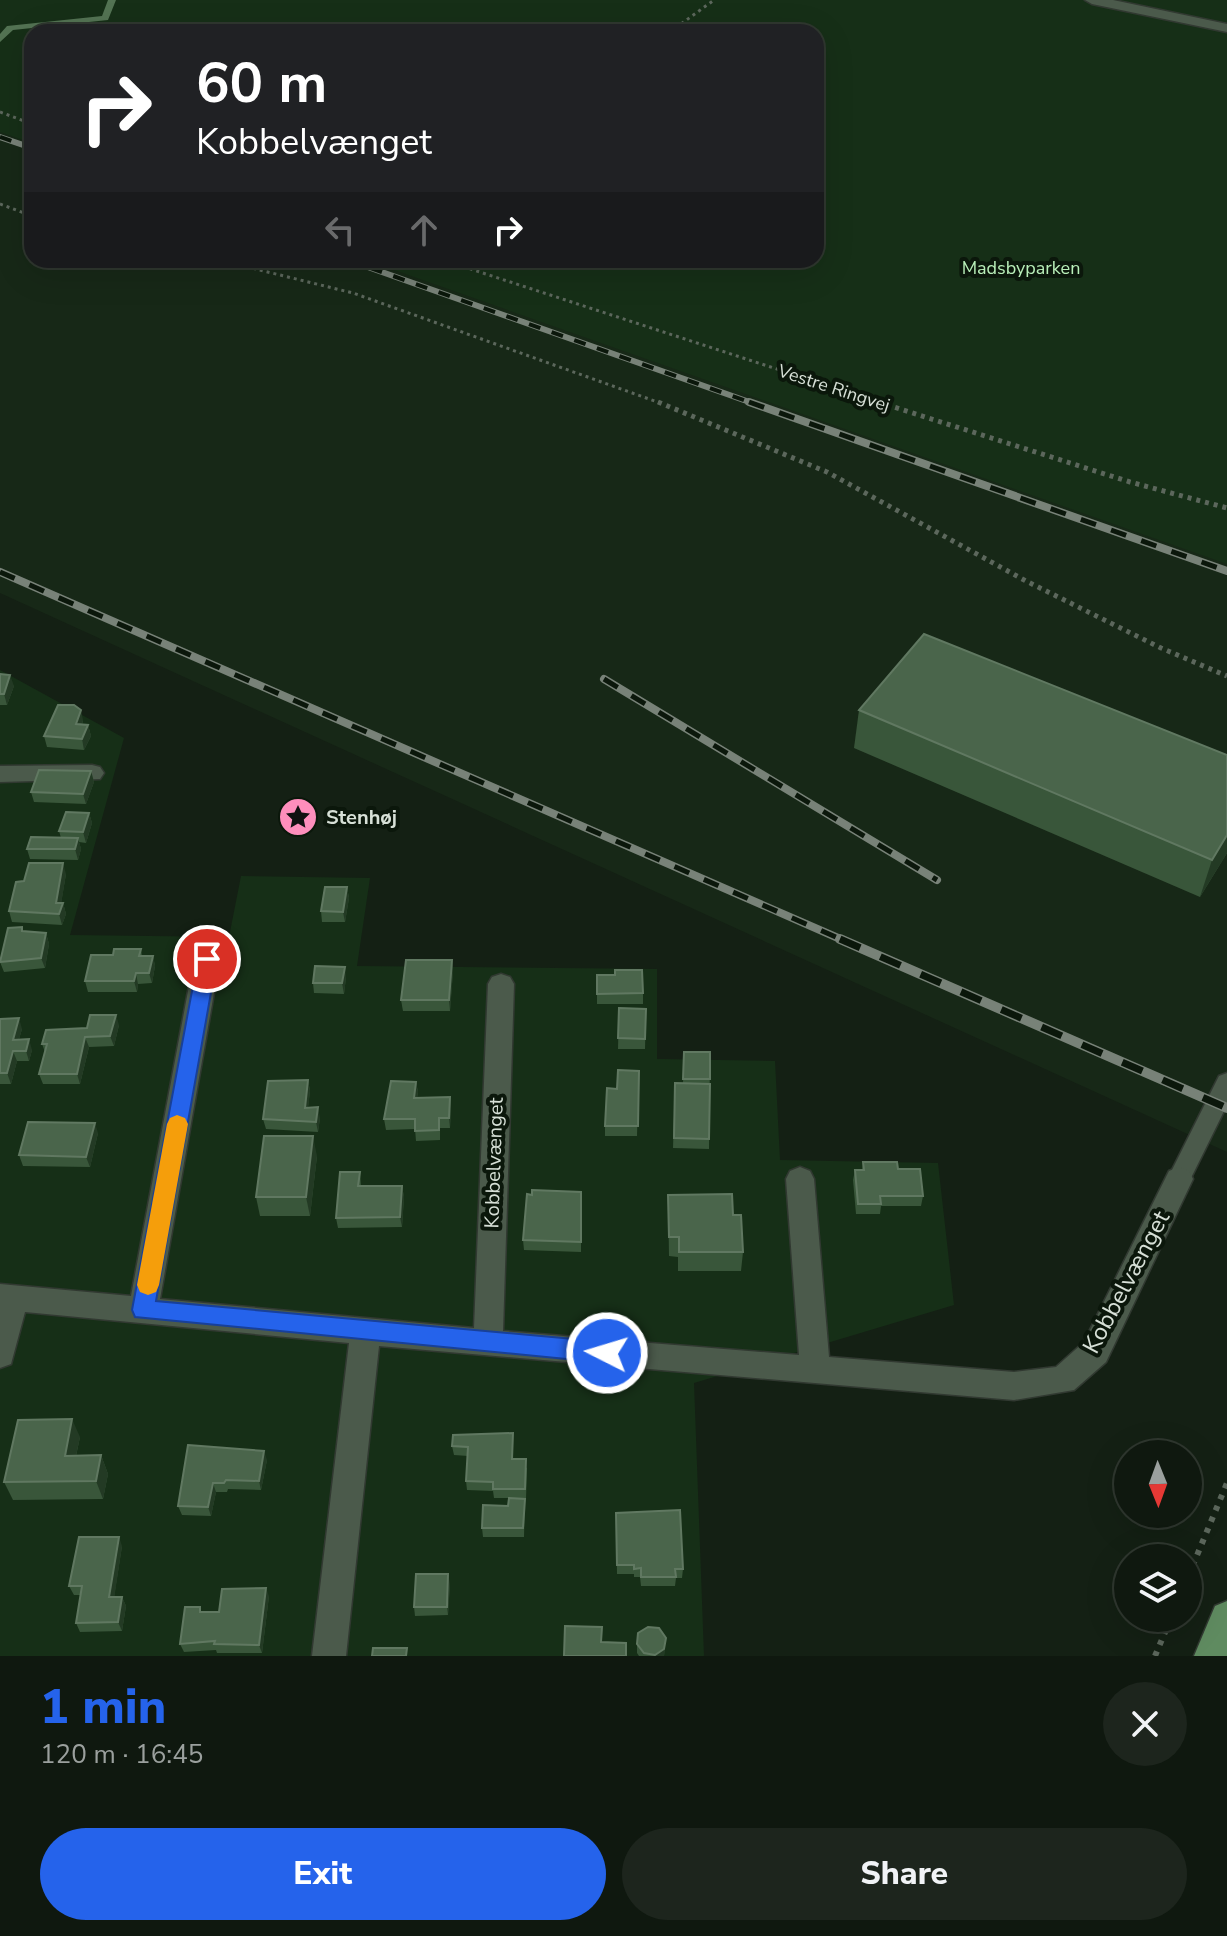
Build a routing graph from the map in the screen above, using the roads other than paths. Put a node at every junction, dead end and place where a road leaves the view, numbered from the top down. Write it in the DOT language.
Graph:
graph roads {
  1 [pos="1092,0"];
  2 [pos="1227,28"];
  3 [pos="92,773"];
  4 [pos="0,774"];
  5 [pos="207,959"];
  6 [pos="501,984"];
  7 [pos="1227,1082"];
  8 [pos="800,1179"];
  9 [pos="1179,1179"];
  10 [pos="7,1297"];
  11 [pos="143,1310"];
  12 [pos="366,1330"];
  13 [pos="488,1343"];
  14 [pos="0,1354"];
  15 [pos="815,1370"];
  16 [pos="1227,1618"];
  17 [pos="329,1656"];
  18 [pos="1211,1656"];
  1 -- 2 [label="street"];
  3 -- 4 [label="street"];
  5 -- 11 [label="street"];
  6 -- 13 [label="street, Kobbelvænget"];
  7 -- 9 [label="lane, Kobbelvænget"];
  8 -- 15 [label="street"];
  9 -- 15 [label="street, Kobbelvænget"];
  10 -- 11 [label="street, Kobbelvænget"];
  10 -- 14 [label="street, Kobbelvænget"];
  11 -- 12 [label="street, Kobbelvænget"];
  12 -- 13 [label="street, Kobbelvænget"];
  12 -- 17 [label="street"];
  13 -- 15 [label="street, Kobbelvænget"];
  16 -- 18 [label="main road"];
}
